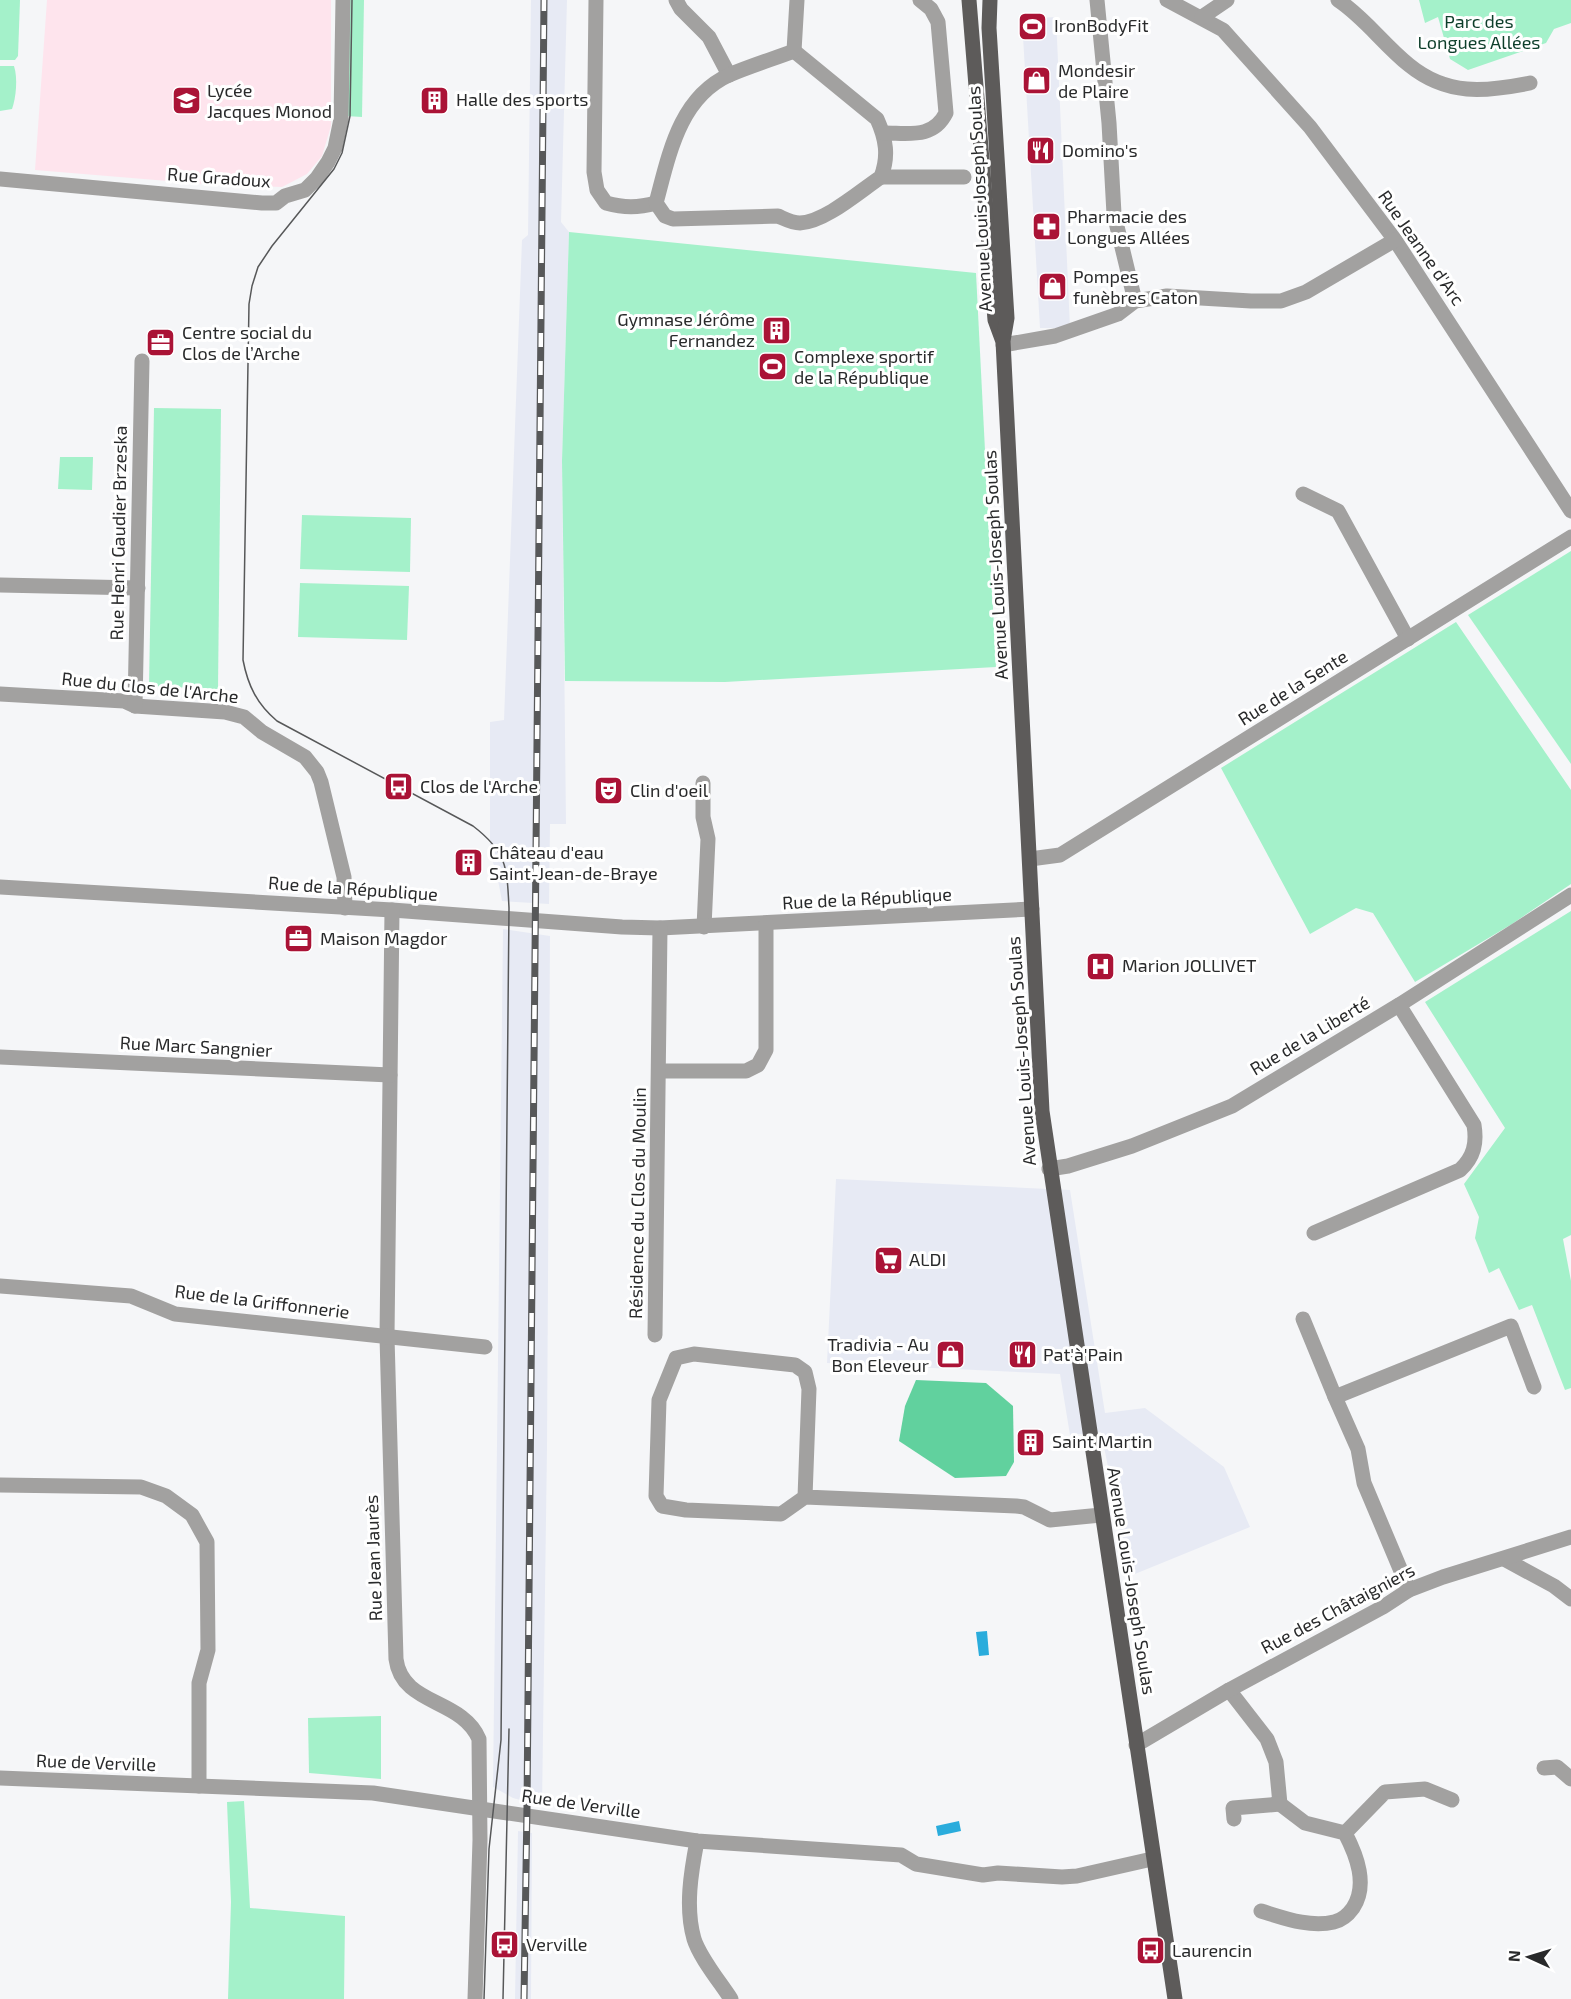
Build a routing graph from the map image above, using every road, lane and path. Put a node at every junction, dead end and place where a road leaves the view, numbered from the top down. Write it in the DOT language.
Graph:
graph roads {
  1 [pos="343,0"];
  2 [pos="596,0"];
  3 [pos="676,0"];
  4 [pos="797,0"];
  5 [pos="920,0"];
  6 [pos="969,0"];
  7 [pos="990,0"];
  8 [pos="1097,0"];
  9 [pos="1167,0"];
  10 [pos="1227,0"];
  11 [pos="1338,0"];
  12 [pos="1209,21"];
  13 [pos="794,51"];
  14 [pos="729,75"];
  15 [pos="1530,83"];
  16 [pos="884,133"];
  17 [pos="881,177"];
  18 [pos="964,177"];
  19 [pos="0,179"];
  20 [pos="656,202"];
  21 [pos="1395,240"];
  22 [pos="1135,301"];
  23 [pos="1003,343"];
  24 [pos="142,361"];
  25 [pos="1304,494"];
  26 [pos="1571,511"];
  27 [pos="1571,537"];
  28 [pos="0,585"];
  29 [pos="138,588"];
  30 [pos="1408,639"];
  31 [pos="0,694"];
  32 [pos="135,706"];
  33 [pos="702,783"];
  34 [pos="1030,859"];
  35 [pos="0,887"];
  36 [pos="1571,894"];
  37 [pos="345,908"];
  38 [pos="1032,909"];
  39 [pos="392,910"];
  40 [pos="766,924"];
  41 [pos="704,927"];
  42 [pos="660,928"];
  43 [pos="1398,1005"];
  44 [pos="0,1057"];
  45 [pos="659,1071"];
  46 [pos="390,1075"];
  47 [pos="1049,1169"];
  48 [pos="1314,1233"];
  49 [pos="0,1286"];
  50 [pos="1303,1319"];
  51 [pos="655,1335"];
  52 [pos="387,1337"];
  53 [pos="485,1347"];
  54 [pos="1534,1387"];
  55 [pos="1335,1397"];
  56 [pos="0,1485"];
  57 [pos="805,1497"];
  58 [pos="1101,1515"];
  59 [pos="1571,1537"];
  60 [pos="1504,1559"];
  61 [pos="1409,1590"];
  62 [pos="1571,1599"];
  63 [pos="1229,1690"];
  64 [pos="1136,1745"];
  65 [pos="1544,1767"];
  66 [pos="0,1778"];
  67 [pos="1571,1779"];
  68 [pos="199,1786"];
  69 [pos="1452,1800"];
  70 [pos="1280,1804"];
  71 [pos="480,1808"];
  72 [pos="1234,1819"];
  73 [pos="1344,1833"];
  74 [pos="697,1841"];
  75 [pos="1152,1859"];
  76 [pos="1261,1911"];
  77 [pos="475,1999"];
  78 [pos="731,1999"];
  79 [pos="1175,1999"];
  1 -- 19 [label="street, Rue Gradoux"];
  2 -- 20 [label="street"];
  3 -- 14 [label="street"];
  4 -- 13 [label="street"];
  5 -- 16 [label="street"];
  6 -- 23 [label="main road, Avenue Louis Joseph Soulas"];
  7 -- 23 [label="main road, Avenue Louis Joseph Soulas"];
  8 -- 22 [label="street"];
  9 -- 12 [label="street, Rue Jeanne d'Arc"];
  10 -- 12 [label="street"];
  11 -- 15 [label="street"];
  12 -- 21 [label="street, Rue Jeanne d'Arc"];
  13 -- 14 [label="street"];
  13 -- 16 [label="street"];
  14 -- 20 [label="street"];
  16 -- 17 [label="street"];
  17 -- 18 [label="street"];
  17 -- 20 [label="street"];
  21 -- 22 [label="street"];
  21 -- 26 [label="street, Rue Jeanne d'Arc"];
  22 -- 23 [label="street"];
  23 -- 34 [label="main road, Avenue Louis-Joseph Soulas"];
  24 -- 29 [label="street, Rue Henri Gaudier Brzeska"];
  25 -- 30 [label="street"];
  27 -- 30 [label="street, Rue de la Sente"];
  28 -- 29 [label="street"];
  29 -- 32 [label="street, Rue Henri Gaudier Brzeska"];
  30 -- 34 [label="street, Rue de la Sente"];
  31 -- 32 [label="street, Rue du Clos de l'Arche"];
  32 -- 37 [label="street, Rue du Clos de l'Arche"];
  33 -- 41 [label="street"];
  34 -- 38 [label="main road, Avenue Louis-Joseph Soulas"];
  35 -- 37 [label="street, Rue de la République"];
  36 -- 43 [label="street, Rue de la Liberté"];
  37 -- 39 [label="street, Rue de la République"];
  38 -- 40 [label="street, Rue de la République"];
  38 -- 47 [label="main road, Avenue Louis-Joseph Soulas"];
  39 -- 42 [label="street, Rue de la République"];
  39 -- 46 [label="street, Rue Jean Jaurès"];
  40 -- 41 [label="street, Rue de la République"];
  40 -- 45 [label="street, Résidence du Clos du Moulin"];
  41 -- 42 [label="street, Rue de la République"];
  42 -- 45 [label="street, Résidence du Clos du Moulin"];
  43 -- 47 [label="street, Rue de la Liberté"];
  43 -- 48 [label="street"];
  44 -- 46 [label="street, Rue Marc Sangnier"];
  45 -- 51 [label="street, Résidence du Clos du Moulin"];
  46 -- 52 [label="street, Rue Jean Jaurès"];
  47 -- 58 [label="main road, Avenue Louis-Joseph Soulas"];
  49 -- 52 [label="street, Rue de la Griffonnerie"];
  50 -- 55 [label="street"];
  52 -- 53 [label="street, Rue de la Griffonnerie"];
  52 -- 71 [label="street, Rue Jean Jaurès"];
  54 -- 55 [label="street"];
  55 -- 61 [label="street"];
  56 -- 68 [label="street"];
  57 -- 57 [label="street"];
  57 -- 58 [label="street"];
  58 -- 64 [label="main road, Avenue Louis-Joseph Soulas"];
  59 -- 60 [label="street, Rue des Châtaigniers"];
  60 -- 61 [label="street, Rue des Châtaigniers"];
  60 -- 62 [label="street"];
  61 -- 63 [label="street, Rue des Châtaigniers"];
  63 -- 64 [label="street, Rue des Châtaigniers"];
  63 -- 70 [label="street"];
  64 -- 75 [label="main road, Avenue Louis-Joseph Soulas"];
  65 -- 67 [label="street"];
  66 -- 68 [label="street, Rue de Verville"];
  68 -- 71 [label="street, Rue de Verville"];
  69 -- 73 [label="street"];
  70 -- 72 [label="street"];
  70 -- 73 [label="street"];
  71 -- 74 [label="street, Rue de Verville"];
  71 -- 77 [label="street, Rue Jean Jaurès"];
  73 -- 76 [label="street"];
  74 -- 75 [label="street, Rue de Verville"];
  74 -- 78 [label="street"];
  75 -- 79 [label="main road, Avenue Louis-Joseph Soulas"];
}
